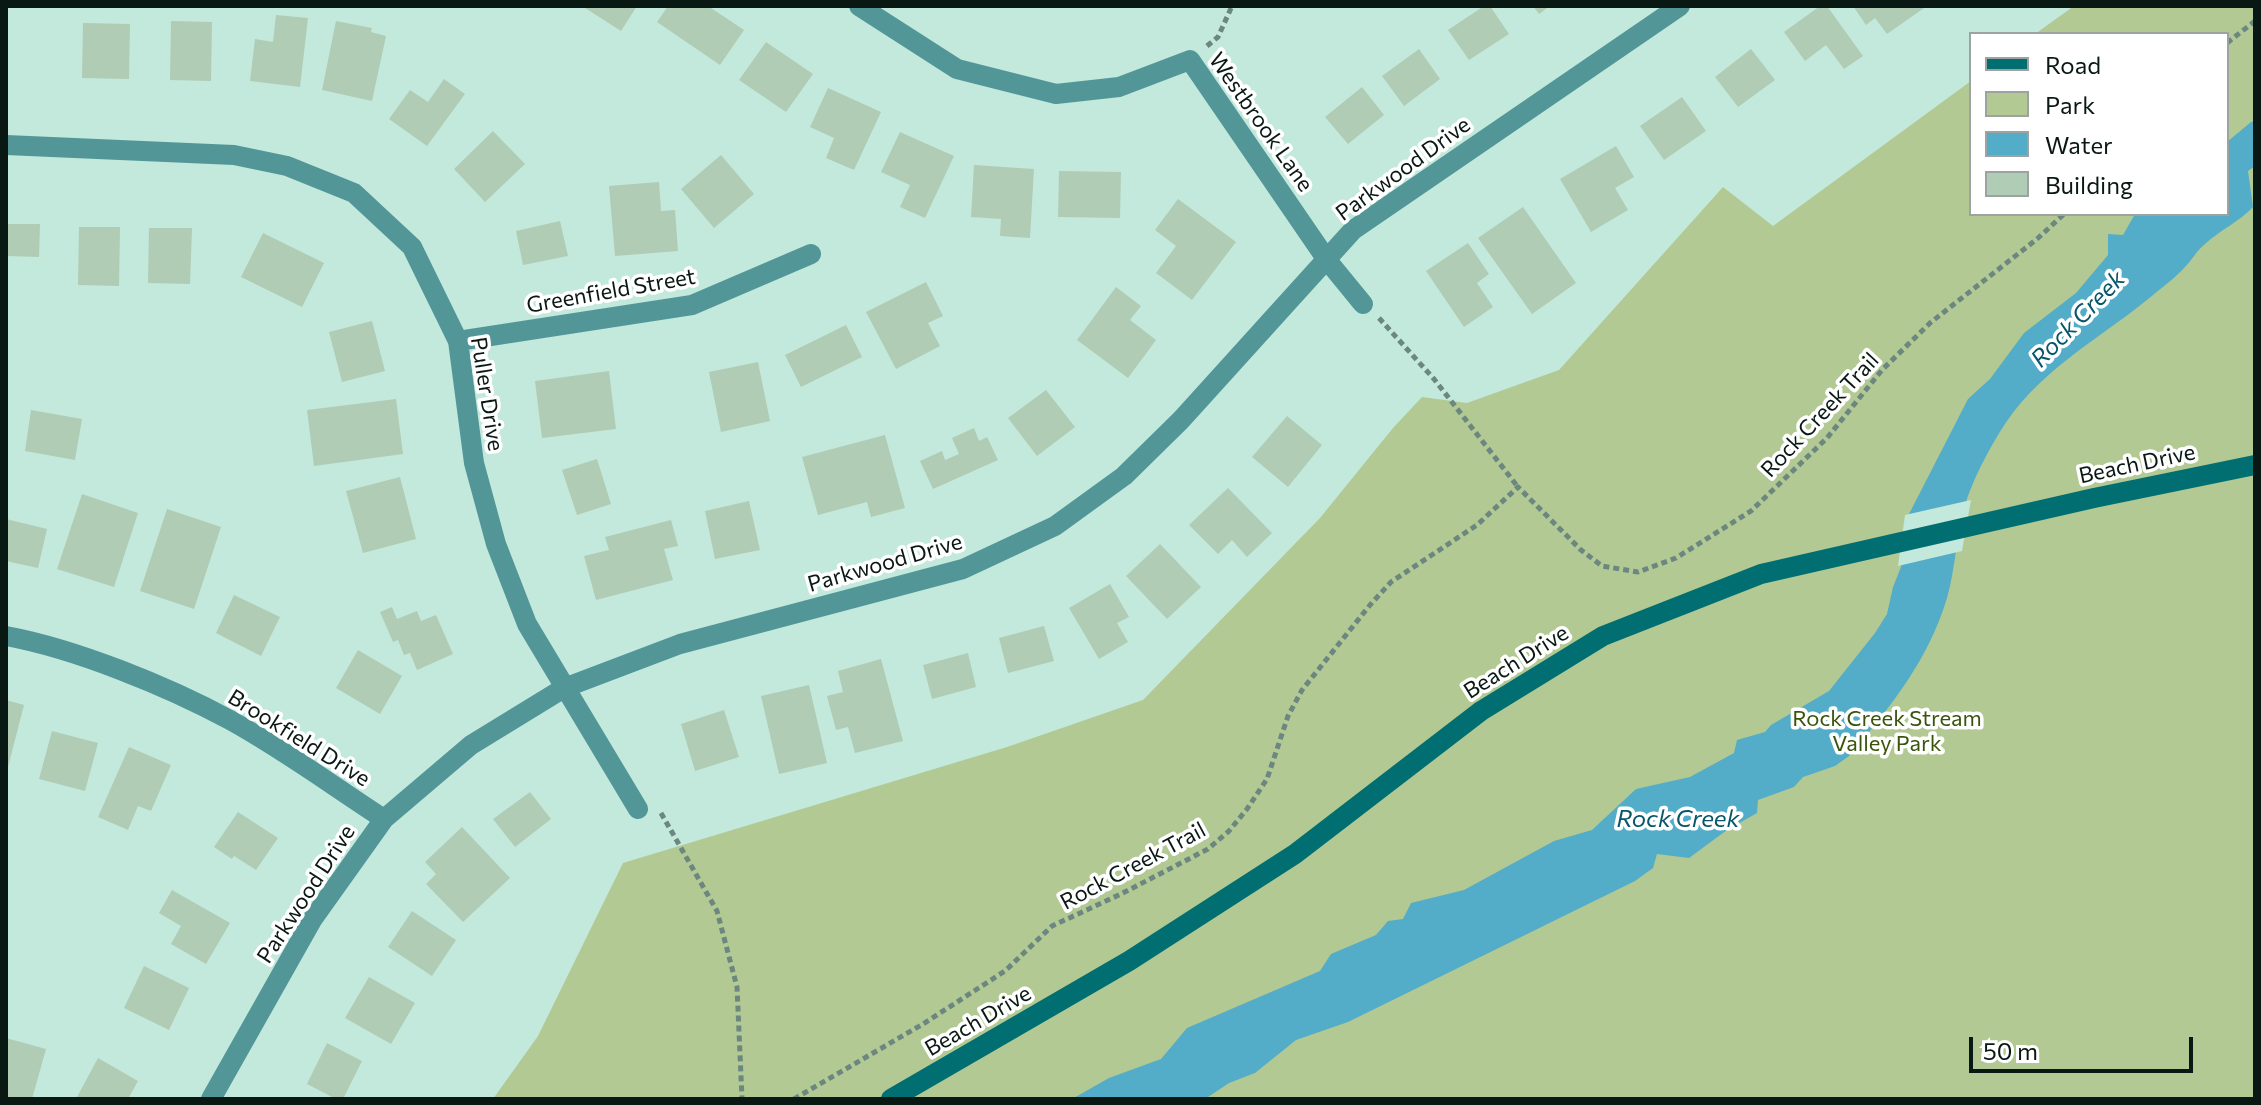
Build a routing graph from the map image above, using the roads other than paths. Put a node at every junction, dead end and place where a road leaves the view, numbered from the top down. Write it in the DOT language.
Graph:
graph roads {
  1 [pos="859,6"];
  2 [pos="1680,6"];
  3 [pos="6,145"];
  4 [pos="811,254"];
  5 [pos="1327,260"];
  6 [pos="1363,304"];
  7 [pos="458,341"];
  8 [pos="2255,465"];
  9 [pos="6,636"];
  10 [pos="564,688"];
  11 [pos="646,805"];
  12 [pos="384,819"];
  13 [pos="211,1099"];
  14 [pos="891,1099"];
  1 -- 5 [label="street, Westbrook Lane"];
  2 -- 5 [label="street, Parkwood Drive"];
  3 -- 7 [label="street, Puller Drive"];
  4 -- 7 [label="street, Greenfield Street"];
  5 -- 6 [label="street, Westbrook Lane"];
  5 -- 10 [label="street, Parkwood Drive"];
  7 -- 10 [label="street, Puller Drive"];
  8 -- 14 [label="street, Beach Drive"];
  9 -- 12 [label="street, Brookfield Drive"];
  10 -- 11 [label="street, Puller Drive"];
  10 -- 12 [label="street, Parkwood Drive"];
  12 -- 13 [label="street, Parkwood Drive"];
}
